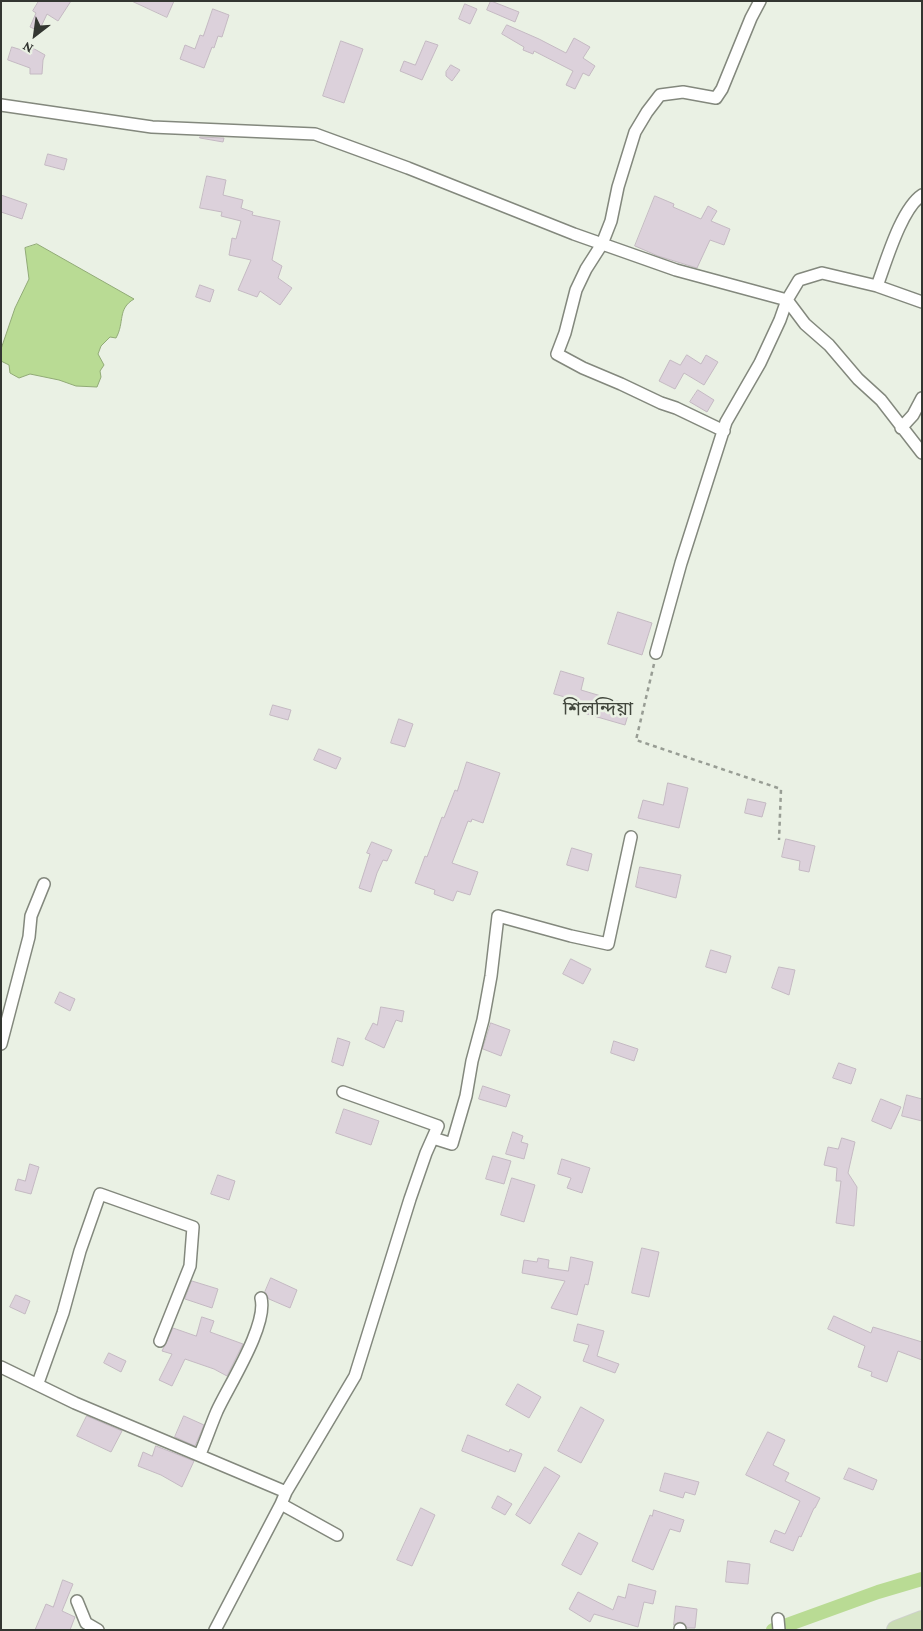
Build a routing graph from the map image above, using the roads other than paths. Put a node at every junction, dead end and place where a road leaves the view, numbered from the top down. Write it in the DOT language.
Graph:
graph roads {
  1 [pos="760,1"];
  2 [pos="1,105"];
  3 [pos="922,194"];
  4 [pos="602,244"];
  5 [pos="877,286"];
  6 [pos="787,300"];
  7 [pos="922,302"];
  8 [pos="922,398"];
  9 [pos="902,428"];
  10 [pos="724,431"];
  11 [pos="922,453"];
  12 [pos="656,653"];
  13 [pos="631,837"];
  14 [pos="44,884"];
  15 [pos="1,1044"];
  16 [pos="343,1092"];
  17 [pos="433,1138"];
  18 [pos="261,1298"];
  19 [pos="160,1341"];
  20 [pos="1,1367"];
  21 [pos="38,1383"];
  22 [pos="200,1454"];
  23 [pos="286,1492"];
  24 [pos="281,1504"];
  25 [pos="337,1535"];
  26 [pos="77,1601"];
  27 [pos="922,1620"];
  28 [pos="98,1630"];
  29 [pos="215,1630"];
  30 [pos="896,1630"];
  1 -- 4 [label="street"];
  2 -- 4 [label="street"];
  3 -- 5 [label="street"];
  4 -- 6 [label="street"];
  4 -- 10 [label="street"];
  5 -- 6 [label="street"];
  5 -- 7 [label="street"];
  6 -- 9 [label="street"];
  6 -- 10 [label="street"];
  8 -- 9 [label="street"];
  9 -- 11 [label="street"];
  10 -- 12 [label="street"];
  13 -- 17 [label="street"];
  14 -- 15 [label="street"];
  16 -- 17 [label="street"];
  17 -- 23 [label="street"];
  18 -- 22 [label="street"];
  19 -- 21 [label="street"];
  20 -- 21 [label="street"];
  21 -- 22 [label="street"];
  22 -- 23 [label="street"];
  23 -- 24 [label="street"];
  24 -- 25 [label="street"];
  24 -- 29 [label="street"];
  26 -- 28 [label="street"];
  27 -- 30 [label="main road"];
}
